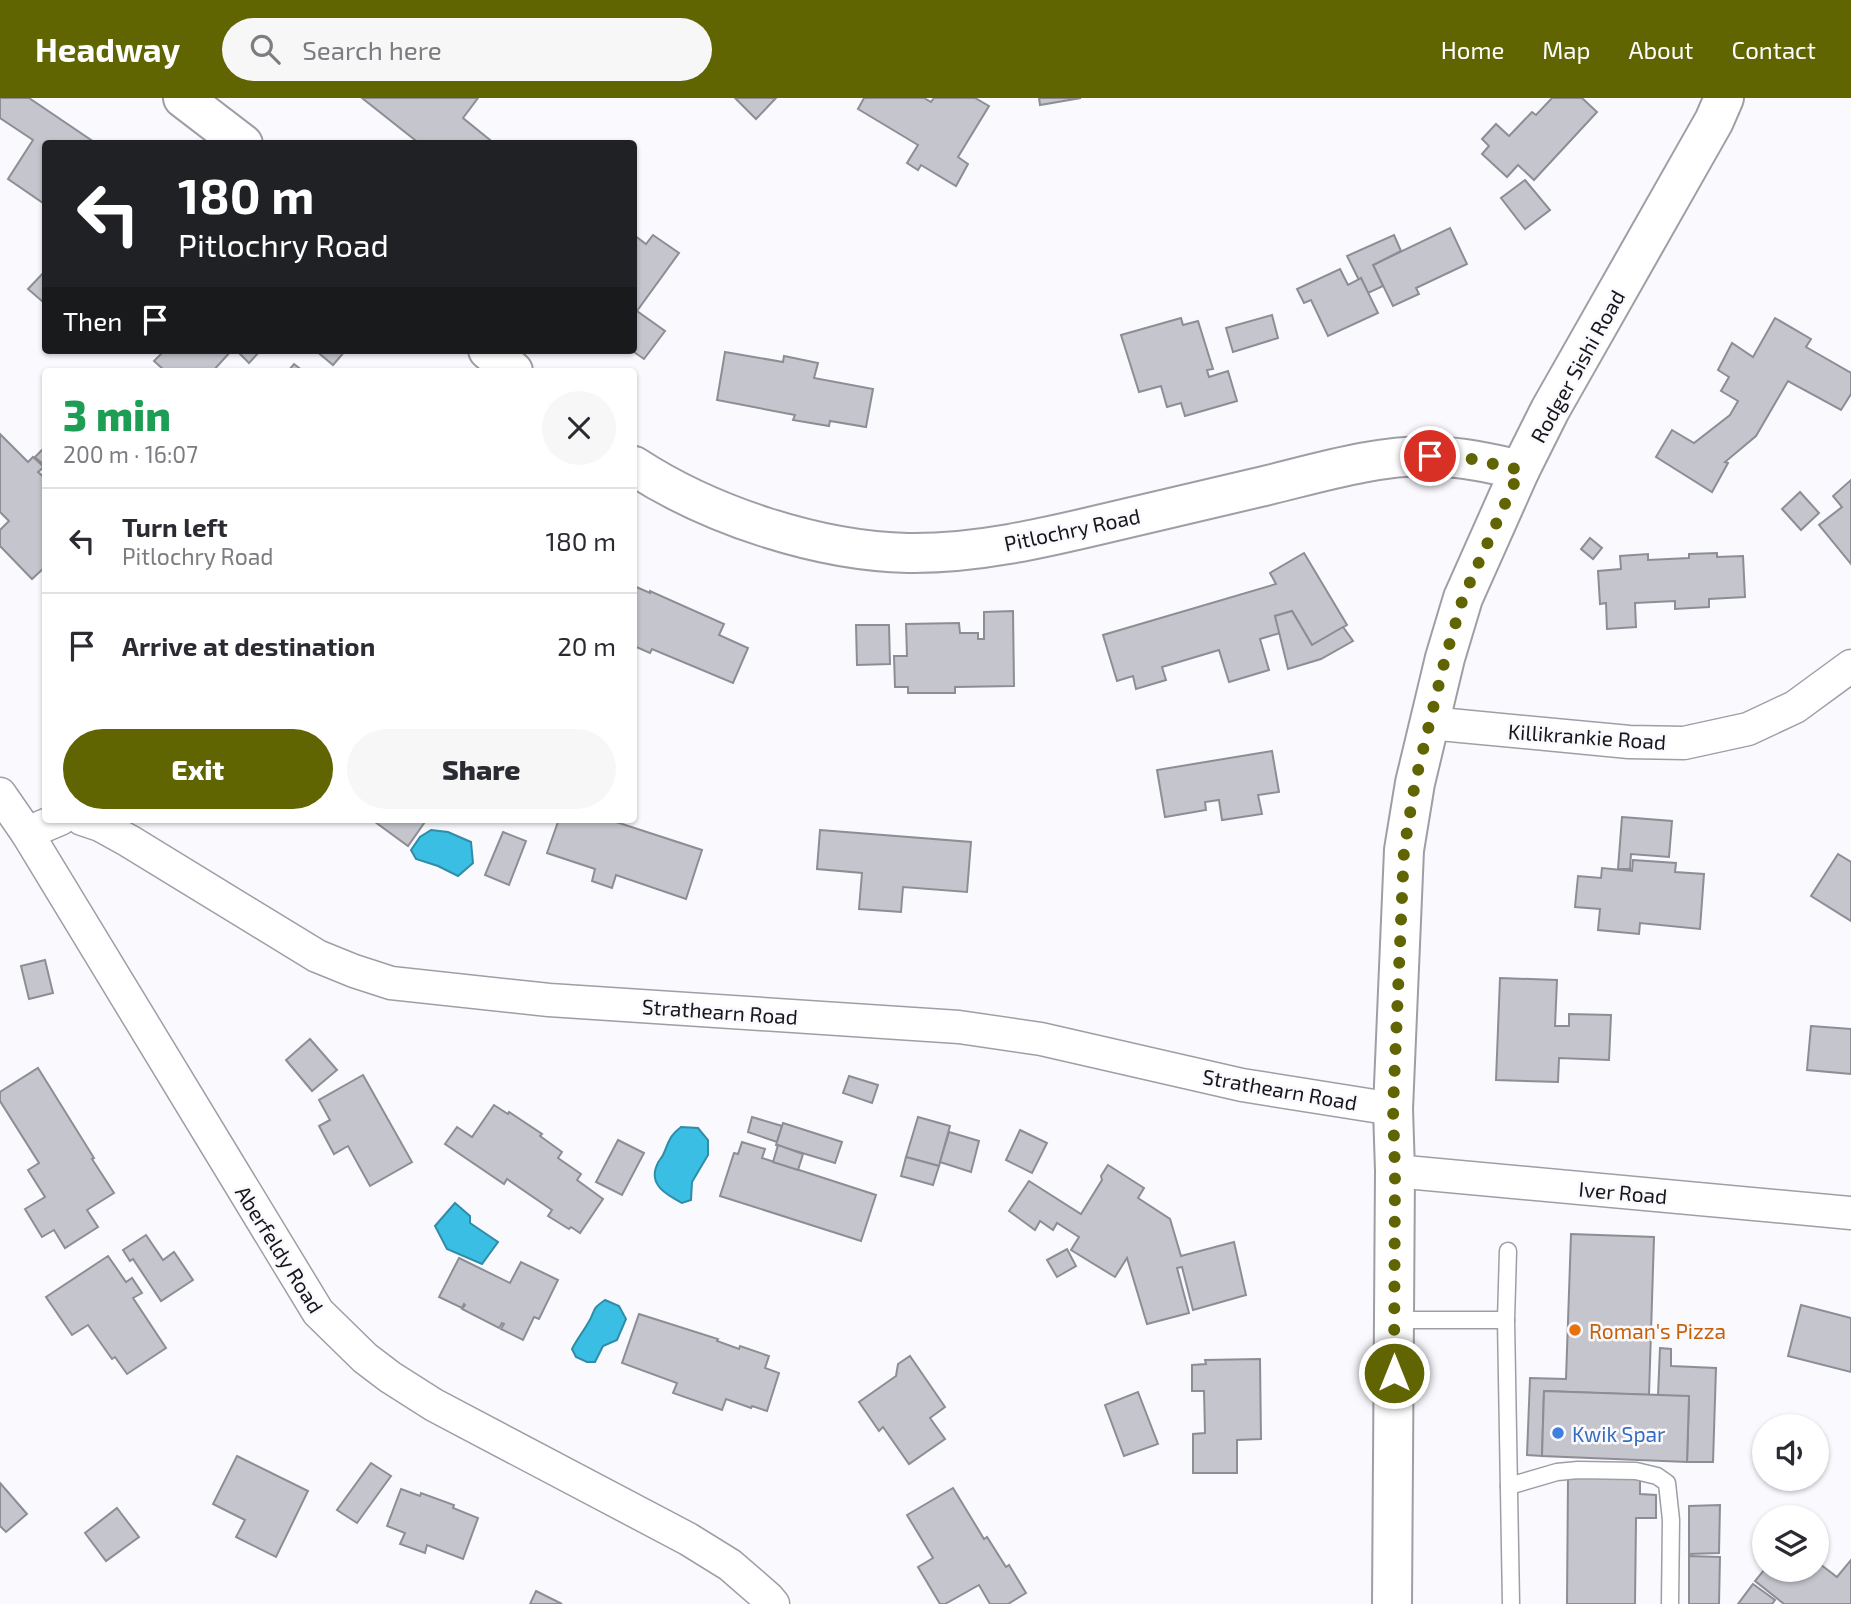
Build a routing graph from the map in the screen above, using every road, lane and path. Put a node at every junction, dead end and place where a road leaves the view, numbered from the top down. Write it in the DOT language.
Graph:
graph roads {
  1 [pos="183,98"];
  2 [pos="1724,98"];
  3 [pos="238,140"];
  4 [pos="493,354"];
  5 [pos="509,368"];
  6 [pos="637,468"];
  7 [pos="1520,470"];
  8 [pos="1851,666"];
  9 [pos="1429,723"];
  10 [pos="0,794"];
  11 [pos="51,823"];
  12 [pos="94,823"];
  13 [pos="27,833"];
  14 [pos="1393,1109"];
  15 [pos="1395,1171"];
  16 [pos="1851,1213"];
  17 [pos="1508,1251"];
  18 [pos="1394,1320"];
  19 [pos="1506,1320"];
  20 [pos="1509,1486"];
  21 [pos="773,1604"];
  22 [pos="1392,1604"];
  23 [pos="1511,1604"];
  24 [pos="1670,1604"];
  1 -- 3 [label="main road"];
  2 -- 7 [label="main road, Rodger Sishi Road"];
  4 -- 5 [label="main road"];
  6 -- 7 [label="main road, Pitlochry Road"];
  7 -- 9 [label="main road, Rodger Sishi Road"];
  8 -- 9 [label="street, Killikrankie Road"];
  9 -- 14 [label="main road, Rodger Sishi Road"];
  10 -- 13 [label="street, Aberfeldy Road"];
  11 -- 13 [label="street"];
  12 -- 14 [label="street, Strathearn Road"];
  13 -- 21 [label="street, Aberfeldy Road"];
  14 -- 15 [label="main road, Rodger Sishi Road"];
  15 -- 16 [label="street, Iver Road"];
  15 -- 18 [label="main road, Rodger Sishi Road"];
  17 -- 19 [label="lane"];
  18 -- 19 [label="lane"];
  18 -- 22 [label="main road, Rodger Sishi Road"];
  19 -- 20 [label="lane"];
  20 -- 23 [label="lane"];
  20 -- 24 [label="lane"];
}
